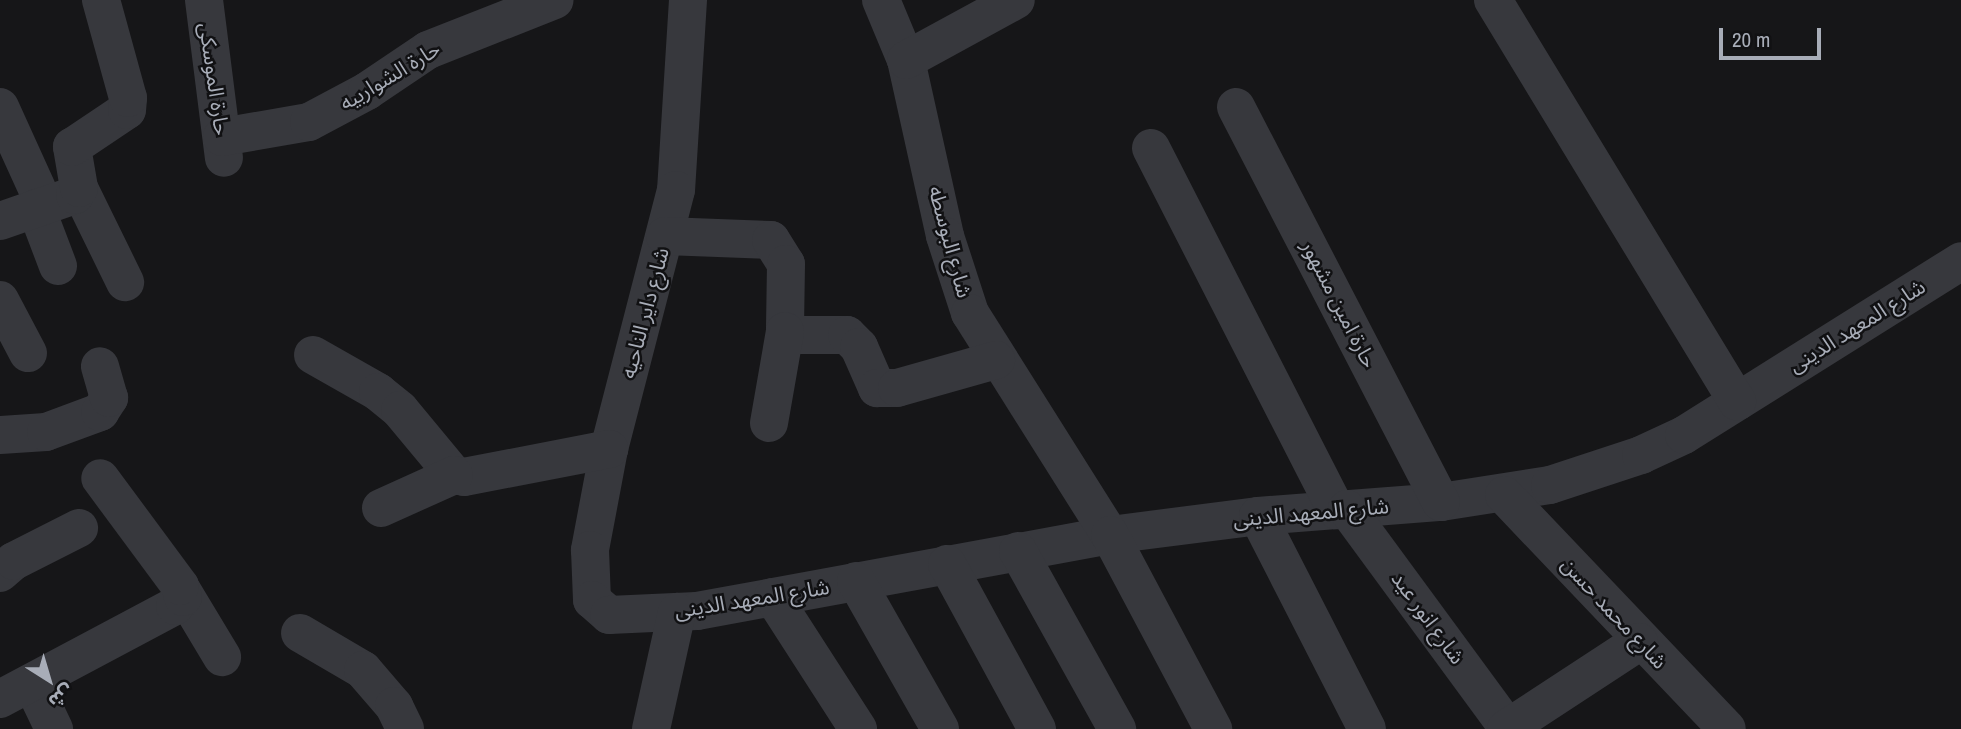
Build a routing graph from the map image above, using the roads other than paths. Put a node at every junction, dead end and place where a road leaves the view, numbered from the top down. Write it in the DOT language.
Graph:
graph roads {
  1 [pos="101,0"];
  2 [pos="204,0"];
  3 [pos="555,0"];
  4 [pos="688,0"];
  5 [pos="881,0"];
  6 [pos="1016,0"];
  7 [pos="1493,0"];
  8 [pos="906,60"];
  9 [pos="0,107"];
  10 [pos="1236,107"];
  11 [pos="223,147"];
  12 [pos="1151,148"];
  13 [pos="79,188"];
  14 [pos="41,207"];
  15 [pos="0,221"];
  16 [pos="665,236"];
  17 [pos="1961,261"];
  18 [pos="58,266"];
  19 [pos="125,282"];
  20 [pos="0,300"];
  21 [pos="785,331"];
  22 [pos="28,353"];
  23 [pos="313,355"];
  24 [pos="996,360"];
  25 [pos="100,366"];
  26 [pos="1737,402"];
  27 [pos="769,423"];
  28 [pos="0,435"];
  29 [pos="609,449"];
  30 [pos="454,475"];
  31 [pos="100,478"];
  32 [pos="1504,495"];
  33 [pos="1441,502"];
  34 [pos="381,508"];
  35 [pos="1341,509"];
  36 [pos="1258,516"];
  37 [pos="79,528"];
  38 [pos="1110,535"];
  39 [pos="1018,551"];
  40 [pos="12,552"];
  41 [pos="947,564"];
  42 [pos="856,581"];
  43 [pos="183,592"];
  44 [pos="773,597"];
  45 [pos="677,612"];
  46 [pos="609,615"];
  47 [pos="300,633"];
  48 [pos="1639,642"];
  49 [pos="222,657"];
  50 [pos="16,692"];
  51 [pos="662,721"];
  52 [pos="1507,728"];
  53 [pos="54,729"];
  54 [pos="405,729"];
  55 [pos="858,729"];
  56 [pos="940,729"];
  57 [pos="1037,729"];
  58 [pos="1117,729"];
  59 [pos="1213,729"];
  60 [pos="1367,729"];
  61 [pos="1727,729"];
  1 -- 13 [label="street"];
  2 -- 11 [label="street, حارة الموسكى"];
  3 -- 11 [label="street, حارة الشواربيه"];
  4 -- 16 [label="street, شارع داير الناحيه"];
  5 -- 8 [label="street, شارع البوسطه"];
  6 -- 8 [label="street"];
  7 -- 26 [label="street"];
  8 -- 24 [label="street, شارع البوسطه"];
  9 -- 14 [label="street"];
  10 -- 33 [label="street, حارة امين مشهور"];
  12 -- 35 [label="street, شارع انور عيد"];
  13 -- 14 [label="street"];
  13 -- 19 [label="street"];
  14 -- 15 [label="street"];
  14 -- 18 [label="street"];
  16 -- 21 [label="street"];
  16 -- 29 [label="street, شارع داير الناحيه"];
  17 -- 26 [label="street, شارع المعهد الدينى"];
  20 -- 22 [label="street"];
  21 -- 24 [label="street"];
  21 -- 27 [label="street"];
  23 -- 30 [label="street"];
  24 -- 38 [label="street, شارع البوسطه"];
  25 -- 28 [label="street"];
  26 -- 32 [label="street, شارع المعهد الدينى"];
  29 -- 30 [label="street"];
  29 -- 46 [label="street, شارع داير الناحيه"];
  30 -- 34 [label="street"];
  31 -- 43 [label="street"];
  32 -- 33 [label="street, شارع المعهد الدينى"];
  32 -- 48 [label="street, شارع محمد حسن"];
  33 -- 35 [label="street, شارع المعهد الدينى"];
  35 -- 36 [label="street, شارع المعهد الدينى"];
  35 -- 52 [label="street, شارع انور عيد"];
  36 -- 38 [label="street, شارع المعهد الدينى"];
  36 -- 60 [label="street"];
  37 -- 40 [label="street"];
  38 -- 39 [label="street, شارع المعهد الدينى"];
  38 -- 59 [label="street, شارع البوسطه"];
  39 -- 41 [label="street, شارع المعهد الدينى"];
  39 -- 58 [label="street"];
  41 -- 42 [label="street, شارع المعهد الدينى"];
  41 -- 57 [label="street"];
  42 -- 44 [label="street, شارع المعهد الدينى"];
  42 -- 56 [label="street"];
  43 -- 49 [label="street"];
  43 -- 50 [label="street"];
  44 -- 45 [label="street, شارع المعهد الدينى"];
  44 -- 55 [label="street"];
  45 -- 46 [label="street, شارع المعهد الدينى"];
  45 -- 51 [label="street"];
  47 -- 54 [label="street"];
  48 -- 52 [label="street"];
  48 -- 61 [label="street, شارع محمد حسن"];
  50 -- 53 [label="street"];
}
